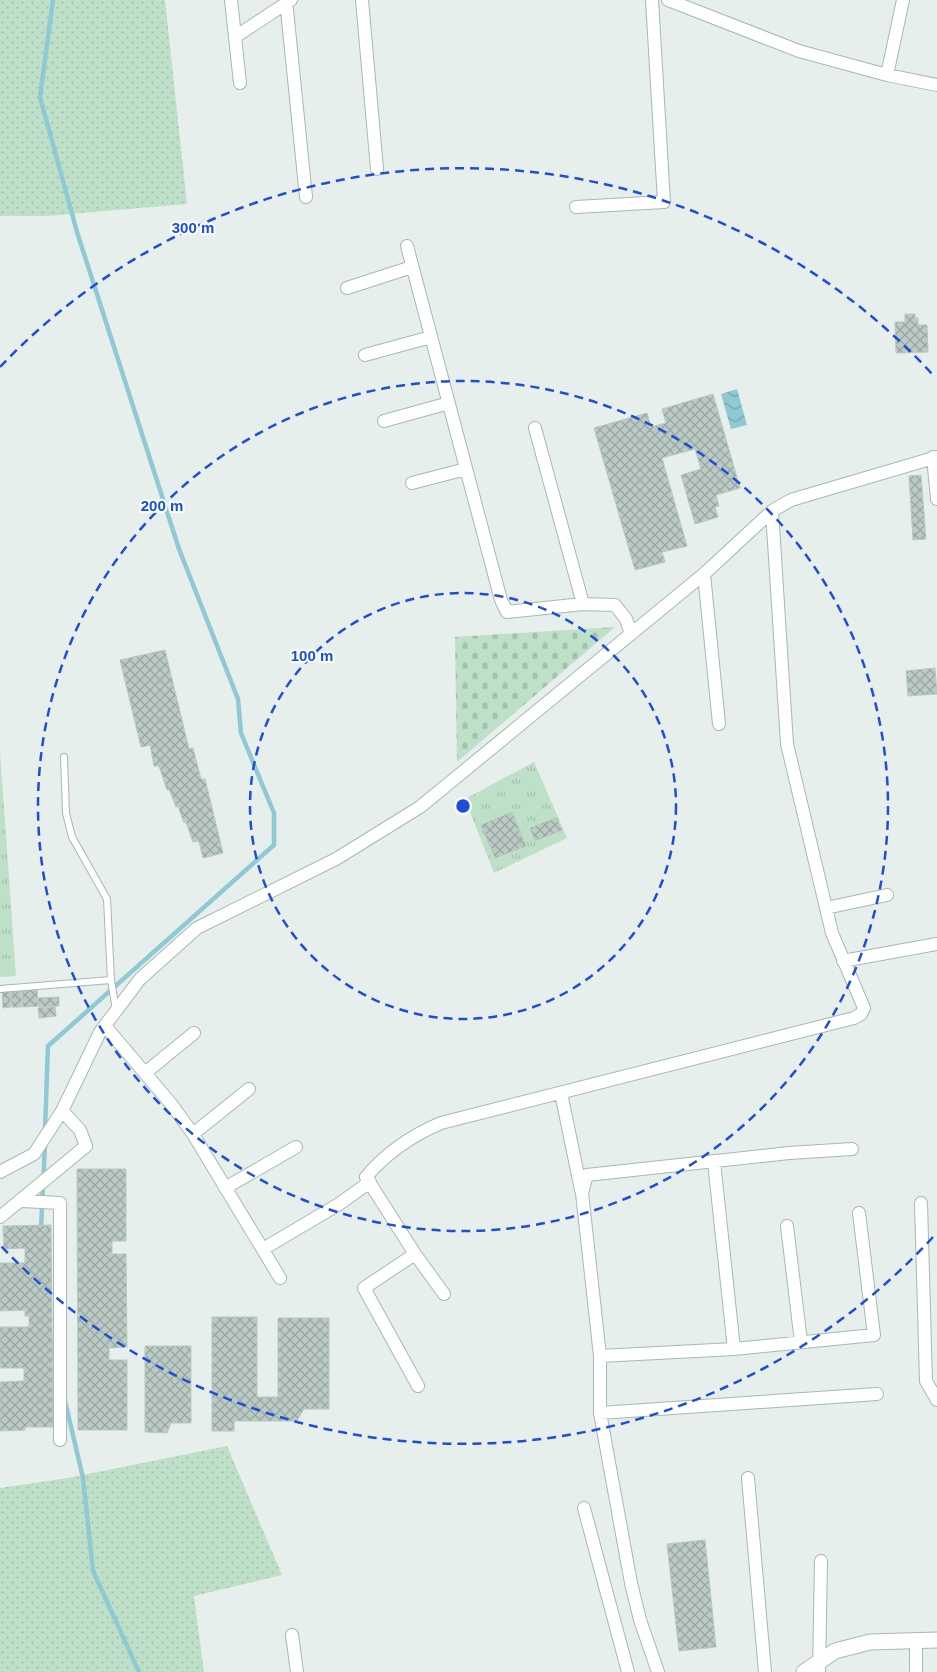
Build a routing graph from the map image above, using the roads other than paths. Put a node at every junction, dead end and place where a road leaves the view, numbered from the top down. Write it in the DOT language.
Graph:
graph roads {
  1 [pos="231,0"];
  2 [pos="362,0"];
  3 [pos="652,0"];
  4 [pos="668,0"];
  5 [pos="288,1"];
  6 [pos="899,1"];
  7 [pos="235,37"];
  8 [pos="887,75"];
  9 [pos="240,83"];
  10 [pos="937,85"];
  11 [pos="377,169"];
  12 [pos="306,197"];
  13 [pos="576,208"];
  14 [pos="407,246"];
  15 [pos="412,267"];
  16 [pos="347,288"];
  17 [pos="431,337"];
  18 [pos="365,355"];
  19 [pos="449,403"];
  20 [pos="384,421"];
  21 [pos="534,428"];
  22 [pos="935,457"];
  23 [pos="466,469"];
  24 [pos="412,483"];
  25 [pos="937,499"];
  26 [pos="772,511"];
  27 [pos="704,574"];
  28 [pos="583,604"];
  29 [pos="631,634"];
  30 [pos="719,724"];
  31 [pos="64,757"];
  32 [pos="887,894"];
  33 [pos="826,908"];
  34 [pos="937,944"];
  35 [pos="844,961"];
  36 [pos="111,980"];
  37 [pos="0,989"];
  38 [pos="116,1011"];
  39 [pos="105,1026"];
  40 [pos="194,1033"];
  41 [pos="145,1073"];
  42 [pos="249,1090"];
  43 [pos="561,1093"];
  44 [pos="62,1111"];
  45 [pos="193,1134"];
  46 [pos="296,1147"];
  47 [pos="852,1149"];
  48 [pos="714,1162"];
  49 [pos="0,1172"];
  50 [pos="370,1182"];
  51 [pos="225,1188"];
  52 [pos="582,1193"];
  53 [pos="22,1201"];
  54 [pos="921,1203"];
  55 [pos="859,1213"];
  56 [pos="0,1217"];
  57 [pos="787,1226"];
  58 [pos="263,1249"];
  59 [pos="415,1254"];
  60 [pos="280,1278"];
  61 [pos="444,1294"];
  62 [pos="802,1342"];
  63 [pos="734,1349"];
  64 [pos="600,1356"];
  65 [pos="418,1386"];
  66 [pos="876,1394"];
  67 [pos="937,1400"];
  68 [pos="600,1413"];
  69 [pos="60,1440"];
  70 [pos="748,1478"];
  71 [pos="584,1508"];
  72 [pos="821,1561"];
  73 [pos="292,1635"];
  74 [pos="916,1640"];
  75 [pos="937,1640"];
  76 [pos="819,1667"];
  77 [pos="297,1672"];
  78 [pos="628,1672"];
  79 [pos="658,1672"];
  80 [pos="765,1672"];
  81 [pos="804,1672"];
  82 [pos="916,1672"];
  1 -- 7 [label="street"];
  2 -- 11 [label="street"];
  3 -- 13 [label="street"];
  4 -- 8 [label="street"];
  5 -- 7 [label="street"];
  5 -- 12 [label="street"];
  6 -- 8 [label="street"];
  7 -- 9 [label="street"];
  8 -- 10 [label="street"];
  14 -- 15 [label="street"];
  15 -- 16 [label="street"];
  15 -- 17 [label="street"];
  17 -- 18 [label="street"];
  17 -- 19 [label="street"];
  19 -- 20 [label="street"];
  19 -- 23 [label="street"];
  21 -- 28 [label="street"];
  22 -- 25 [label="street"];
  22 -- 26 [label="street"];
  23 -- 24 [label="street"];
  23 -- 28 [label="street"];
  26 -- 27 [label="street"];
  26 -- 33 [label="street"];
  27 -- 29 [label="street"];
  27 -- 30 [label="street"];
  28 -- 29 [label="street"];
  29 -- 38 [label="street"];
  31 -- 36 [label="lane"];
  32 -- 33 [label="street"];
  33 -- 35 [label="street"];
  34 -- 35 [label="street"];
  35 -- 43 [label="street"];
  36 -- 37 [label="lane"];
  36 -- 38 [label="lane"];
  38 -- 39 [label="street"];
  39 -- 41 [label="street"];
  39 -- 44 [label="street"];
  40 -- 41 [label="street"];
  41 -- 45 [label="street"];
  42 -- 45 [label="street"];
  43 -- 50 [label="street"];
  43 -- 52 [label="street"];
  44 -- 49 [label="street"];
  44 -- 53 [label="street"];
  45 -- 51 [label="street"];
  46 -- 51 [label="street"];
  47 -- 48 [label="street"];
  48 -- 52 [label="street"];
  48 -- 63 [label="street"];
  50 -- 58 [label="street"];
  50 -- 59 [label="street"];
  51 -- 58 [label="street"];
  52 -- 64 [label="street"];
  53 -- 56 [label="street"];
  53 -- 69 [label="street"];
  54 -- 67 [label="street"];
  55 -- 62 [label="street"];
  57 -- 62 [label="street"];
  58 -- 60 [label="street"];
  59 -- 61 [label="street"];
  59 -- 65 [label="street"];
  62 -- 63 [label="street"];
  63 -- 64 [label="street"];
  64 -- 68 [label="street"];
  66 -- 68 [label="street"];
  68 -- 79 [label="street"];
  70 -- 80 [label="street"];
  71 -- 78 [label="street"];
  72 -- 76 [label="street"];
  73 -- 77 [label="street"];
  74 -- 75 [label="street"];
  74 -- 76 [label="street"];
  74 -- 82 [label="street"];
  76 -- 81 [label="street"];
}
